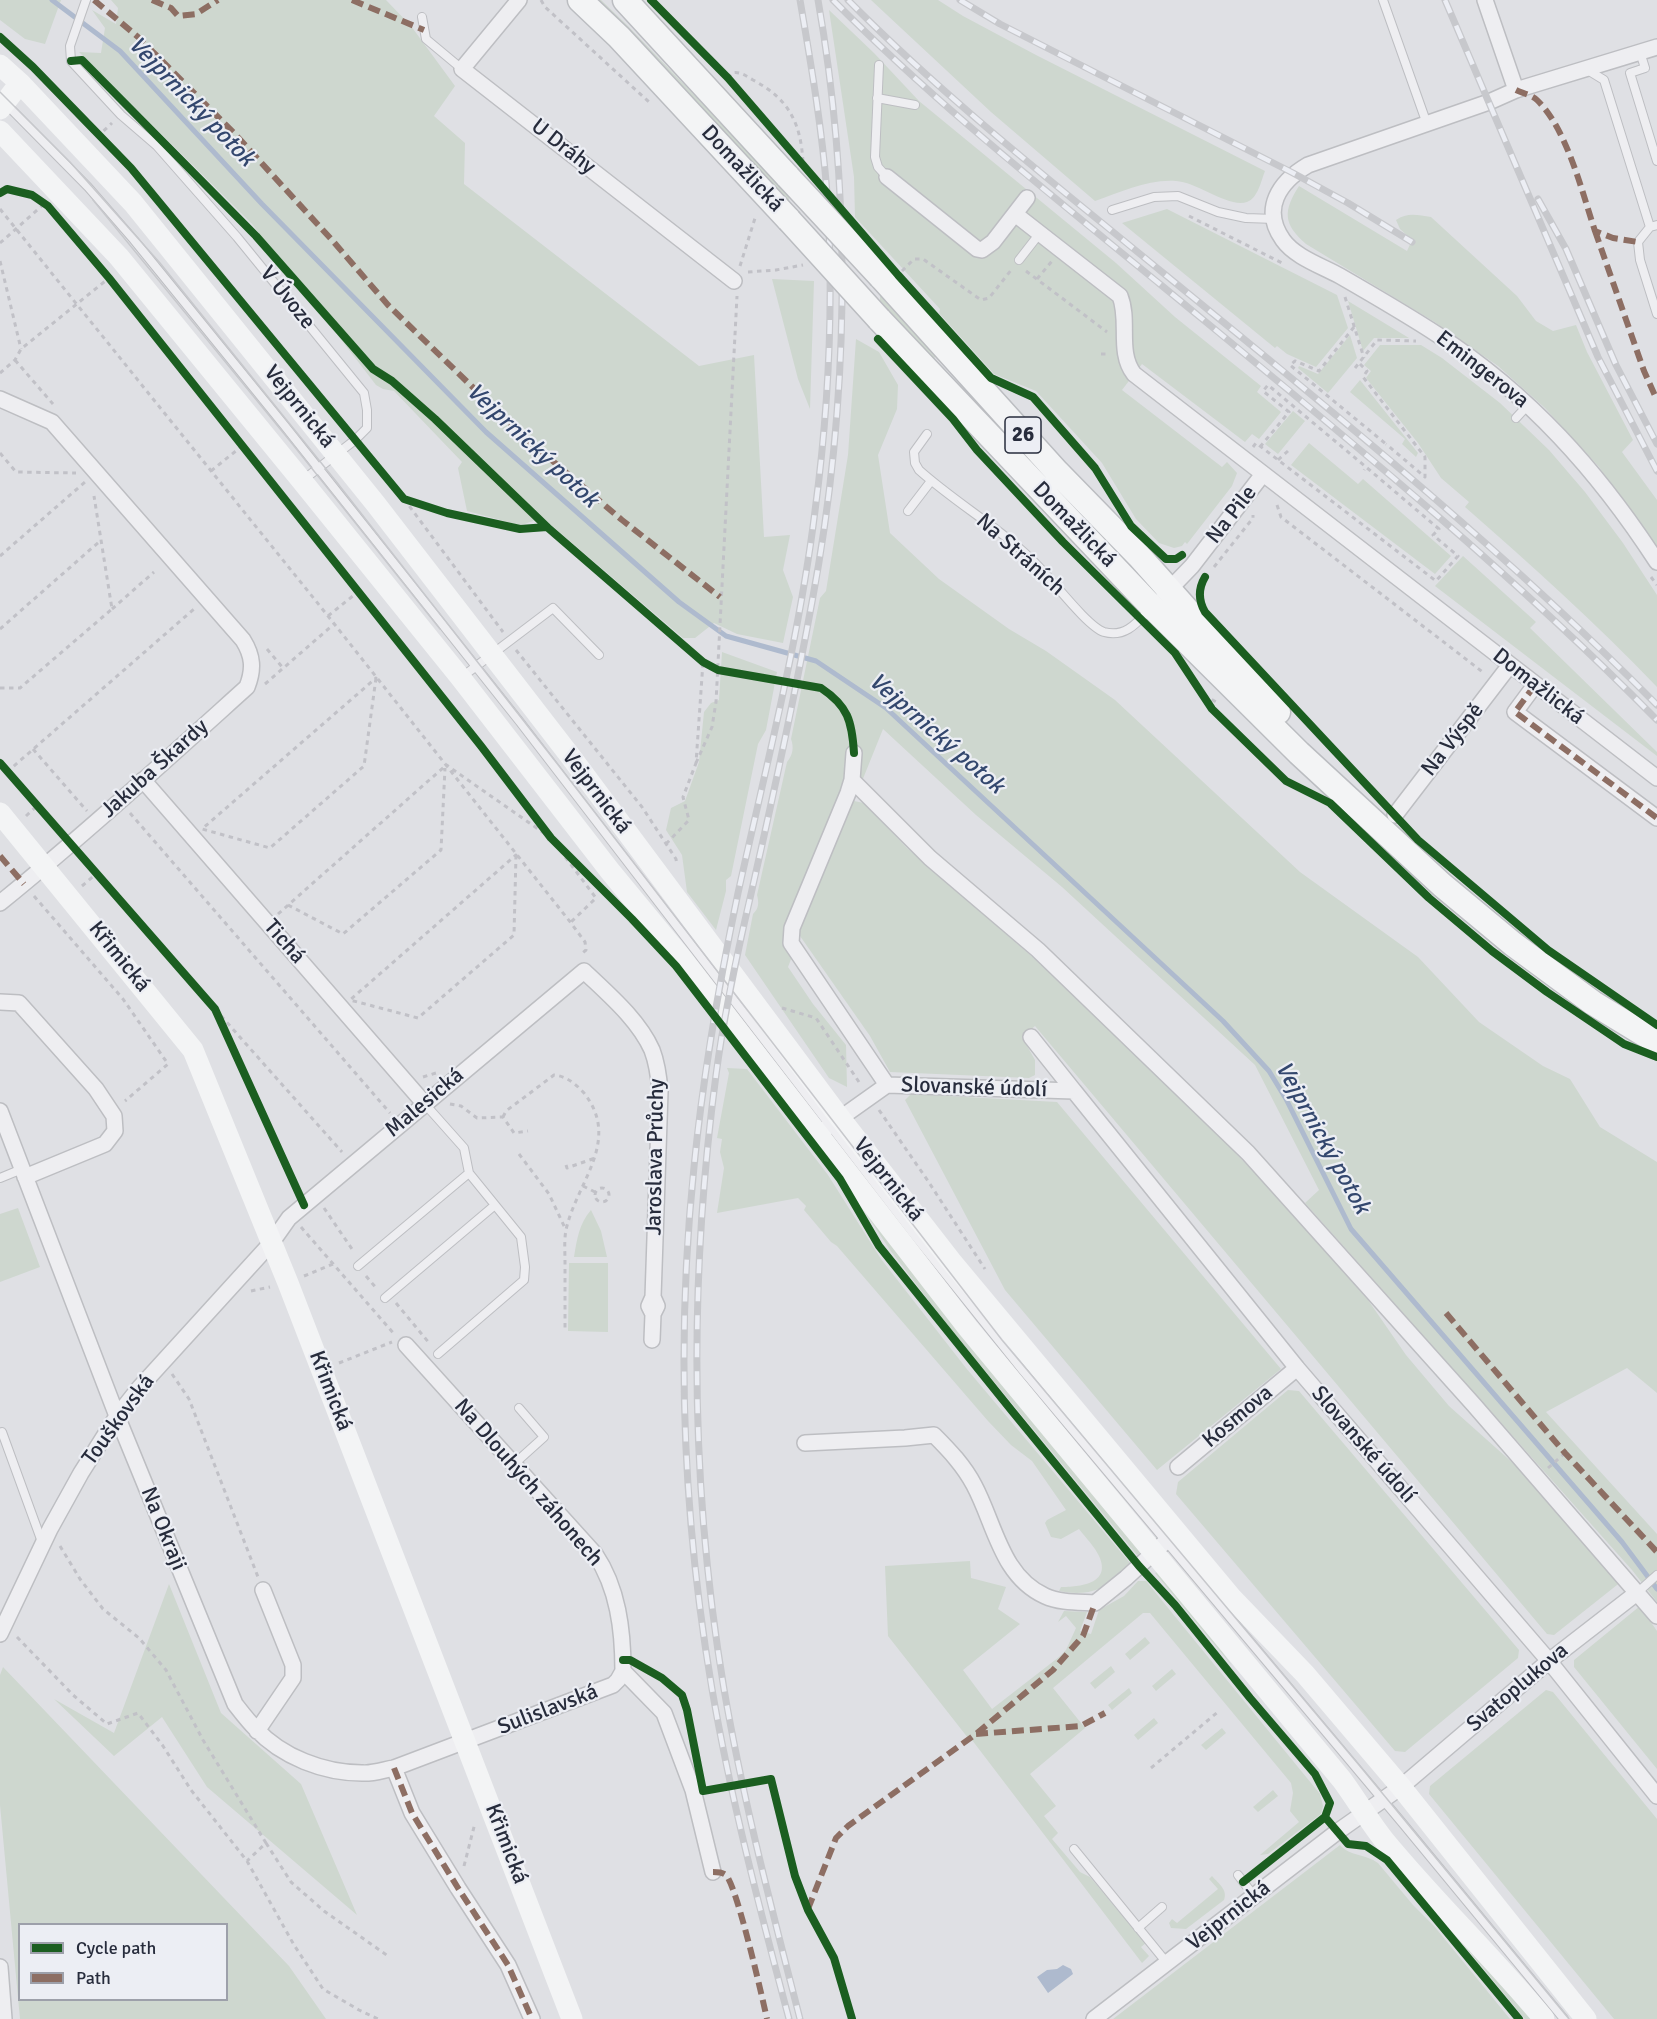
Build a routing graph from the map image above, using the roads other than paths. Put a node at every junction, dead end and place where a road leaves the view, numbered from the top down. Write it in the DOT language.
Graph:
graph roads {
  1 [pos="86,0"];
  2 [pos="519,0"];
  3 [pos="580,0"];
  4 [pos="625,0"];
  5 [pos="1383,0"];
  6 [pos="1485,0"];
  7 [pos="422,17"];
  8 [pos="1657,46"];
  9 [pos="1640,52"];
  10 [pos="0,65"];
  11 [pos="879,65"];
  12 [pos="462,69"];
  13 [pos="1586,69"];
  14 [pos="21,83"];
  15 [pos="1516,90"];
  16 [pos="877,98"];
  17 [pos="2,103"];
  18 [pos="915,105"];
  19 [pos="1427,124"];
  20 [pos="0,131"];
  21 [pos="1657,161"];
  22 [pos="887,177"];
  23 [pos="1027,198"];
  24 [pos="1112,210"];
  25 [pos="1015,214"];
  26 [pos="1275,219"];
  27 [pos="1653,226"];
  28 [pos="1040,233"];
  29 [pos="1019,260"];
  30 [pos="737,282"];
  31 [pos="1657,314"];
  32 [pos="0,399"];
  33 [pos="1528,405"];
  34 [pos="1516,418"];
  35 [pos="927,434"];
  36 [pos="336,453"];
  37 [pos="310,474"];
  38 [pos="1263,474"];
  39 [pos="931,481"];
  40 [pos="908,511"];
  41 [pos="1652,565"];
  42 [pos="1168,590"];
  43 [pos="1152,607"];
  44 [pos="599,656"];
  45 [pos="1510,665"];
  46 [pos="476,666"];
  47 [pos="1535,685"];
  48 [pos="854,753"];
  49 [pos="1657,778"];
  50 [pos="143,780"];
  51 [pos="852,780"];
  52 [pos="0,813"];
  53 [pos="1657,818"];
  54 [pos="1388,821"];
  55 [pos="44,867"];
  56 [pos="0,903"];
  57 [pos="581,964"];
  58 [pos="0,1002"];
  59 [pos="1031,1037"];
  60 [pos="1657,1042"];
  61 [pos="887,1085"];
  62 [pos="1074,1091"];
  63 [pos="420,1098"];
  64 [pos="1,1114"];
  65 [pos="829,1126"];
  66 [pos="24,1173"];
  67 [pos="469,1173"];
  68 [pos="0,1178"];
  69 [pos="495,1205"];
  70 [pos="272,1242"];
  71 [pos="358,1266"];
  72 [pos="385,1298"];
  73 [pos="651,1340"];
  74 [pos="406,1345"];
  75 [pos="438,1354"];
  76 [pos="1297,1368"];
  77 [pos="519,1408"];
  78 [pos="117,1416"];
  79 [pos="2,1432"];
  80 [pos="805,1443"];
  81 [pos="513,1464"];
  82 [pos="1178,1467"];
  83 [pos="1166,1542"];
  84 [pos="42,1544"];
  85 [pos="1657,1575"];
  86 [pos="263,1590"];
  87 [pos="1640,1590"];
  88 [pos="1657,1616"];
  89 [pos="2,1629"];
  90 [pos="1549,1661"];
  91 [pos="623,1671"];
  92 [pos="257,1731"];
  93 [pos="467,1742"];
  94 [pos="394,1768"];
  95 [pos="1401,1787"];
  96 [pos="1657,1796"];
  97 [pos="1383,1800"];
  98 [pos="1364,1813"];
  99 [pos="1074,1849"];
  100 [pos="713,1872"];
  101 [pos="1238,1875"];
  102 [pos="1254,1896"];
  103 [pos="1162,1907"];
  104 [pos="1138,1928"];
  105 [pos="1167,1963"];
  106 [pos="0,1967"];
  107 [pos="4,2019"];
  108 [pos="532,2019"];
  109 [pos="572,2019"];
  110 [pos="1094,2019"];
  111 [pos="1544,2019"];
  112 [pos="1564,2019"];
  113 [pos="1586,2019"];
  1 -- 36 [label="lane, V Úvoze"];
  2 -- 12 [label="street"];
  3 -- 43 [label="main road, Domažlická / 26, bridge"];
  4 -- 42 [label="main road, Domažlická / 26, bridge"];
  5 -- 19 [label="lane"];
  6 -- 15 [label="street"];
  7 -- 12 [label="lane"];
  8 -- 9 [label="street"];
  9 -- 13 [label="street"];
  9 -- 21 [label="lane"];
  10 -- 14 [label="main road, Vejprnická"];
  11 -- 16 [label="lane"];
  12 -- 30 [label="street, U Dráhy"];
  13 -- 15 [label="street"];
  13 -- 27 [label="lane"];
  14 -- 17 [label="main road"];
  14 -- 36 [label="main road, Vejprnická"];
  15 -- 19 [label="street"];
  16 -- 18 [label="lane"];
  16 -- 22 [label="lane"];
  17 -- 37 [label="lane, Vejprnická"];
  19 -- 26 [label="street"];
  20 -- 37 [label="main road, Vejprnická"];
  22 -- 25 [label="street"];
  23 -- 25 [label="street"];
  24 -- 26 [label="lane"];
  25 -- 28 [label="street, Domažlická"];
  26 -- 33 [label="street, Emingerova"];
  27 -- 31 [label="lane"];
  28 -- 29 [label="lane"];
  28 -- 38 [label="street, Domažlická"];
  32 -- 50 [label="street, Jakuba Škardy"];
  33 -- 34 [label="lane"];
  33 -- 41 [label="street, Emingerova"];
  35 -- 39 [label="lane, Na Stráních"];
  36 -- 37 [label="lane, V Úvoze"];
  36 -- 46 [label="main road, Vejprnická"];
  37 -- 46 [label="main road, Vejprnická"];
  38 -- 42 [label="street, Na Pile"];
  38 -- 45 [label="street, Domažlická"];
  39 -- 40 [label="lane"];
  39 -- 43 [label="lane, Na Stráních"];
  42 -- 43 [label="street, Na Pile"];
  42 -- 54 [label="main road, Domažlická / 26"];
  43 -- 54 [label="main road, Domažlická / 26"];
  44 -- 46 [label="lane"];
  45 -- 47 [label="street, Domažlická"];
  45 -- 54 [label="street, Na Výspě"];
  46 -- 65 [label="main road, Vejprnická"];
  46 -- 65 [label="main road, Vejprnická"];
  47 -- 49 [label="street, Domažlická"];
  47 -- 53 [label="street"];
  48 -- 51 [label="street"];
  50 -- 55 [label="street, Jakuba Škardy"];
  50 -- 63 [label="street, Tichá"];
  51 -- 61 [label="street"];
  51 -- 87 [label="street"];
  52 -- 55 [label="main road, Křimická"];
  54 -- 60 [label="main road, Domažlická / 26"];
  55 -- 56 [label="street"];
  55 -- 70 [label="main road, Křimická"];
  57 -- 63 [label="street, Malesická"];
  57 -- 73 [label="street, Jaroslava Průchy"];
  58 -- 66 [label="street"];
  59 -- 62 [label="street, Slovanské údolí"];
  61 -- 62 [label="street, Slovanské údolí"];
  61 -- 65 [label="street, Slovanské údolí"];
  62 -- 76 [label="street, Slovanské údolí"];
  63 -- 67 [label="lane"];
  63 -- 70 [label="street, Malesická"];
  64 -- 66 [label="street, Na Okraji"];
  65 -- 83 [label="main road, Vejprnická"];
  65 -- 83 [label="main road, Vejprnická"];
  66 -- 68 [label="lane"];
  66 -- 78 [label="street, Na Okraji"];
  67 -- 69 [label="lane"];
  67 -- 71 [label="lane"];
  69 -- 72 [label="lane"];
  69 -- 75 [label="lane"];
  70 -- 78 [label="street, Touškovská"];
  70 -- 93 [label="main road, Křimická"];
  74 -- 81 [label="street, Na Dlouhých záhonech"];
  76 -- 82 [label="street, Kosmova"];
  76 -- 90 [label="street, Slovanské údolí"];
  77 -- 81 [label="lane"];
  78 -- 84 [label="street, Touškovská"];
  78 -- 92 [label="street, Na Okraji"];
  79 -- 84 [label="lane"];
  80 -- 83 [label="street"];
  81 -- 91 [label="street, Na Dlouhých záhonech"];
  83 -- 95 [label="main road, Vejprnická"];
  83 -- 97 [label="lane, Vejprnická"];
  83 -- 98 [label="main road, Vejprnická"];
  84 -- 89 [label="street, Touškovská"];
  85 -- 87 [label="lane"];
  86 -- 92 [label="street"];
  87 -- 88 [label="street"];
  87 -- 90 [label="street, Svatoplukova"];
  90 -- 95 [label="street, Svatoplukova"];
  90 -- 96 [label="street, Slovanské údolí"];
  91 -- 93 [label="street, Sulislavská"];
  91 -- 100 [label="street"];
  92 -- 94 [label="street, Na Okraji"];
  93 -- 94 [label="street, Na Okraji"];
  93 -- 109 [label="main road, Křimická"];
  94 -- 108 [label="street"];
  95 -- 97 [label="street, Vejprnická"];
  95 -- 113 [label="main road, Vejprnická"];
  97 -- 98 [label="street, Vejprnická"];
  97 -- 112 [label="lane, Vejprnická"];
  98 -- 102 [label="street, Vejprnická"];
  98 -- 111 [label="main road, Vejprnická"];
  99 -- 104 [label="lane"];
  101 -- 102 [label="lane"];
  102 -- 105 [label="street, Vejprnická"];
  103 -- 104 [label="lane"];
  104 -- 105 [label="lane"];
  105 -- 110 [label="street, Vejprnická"];
  106 -- 107 [label="street"];
}
